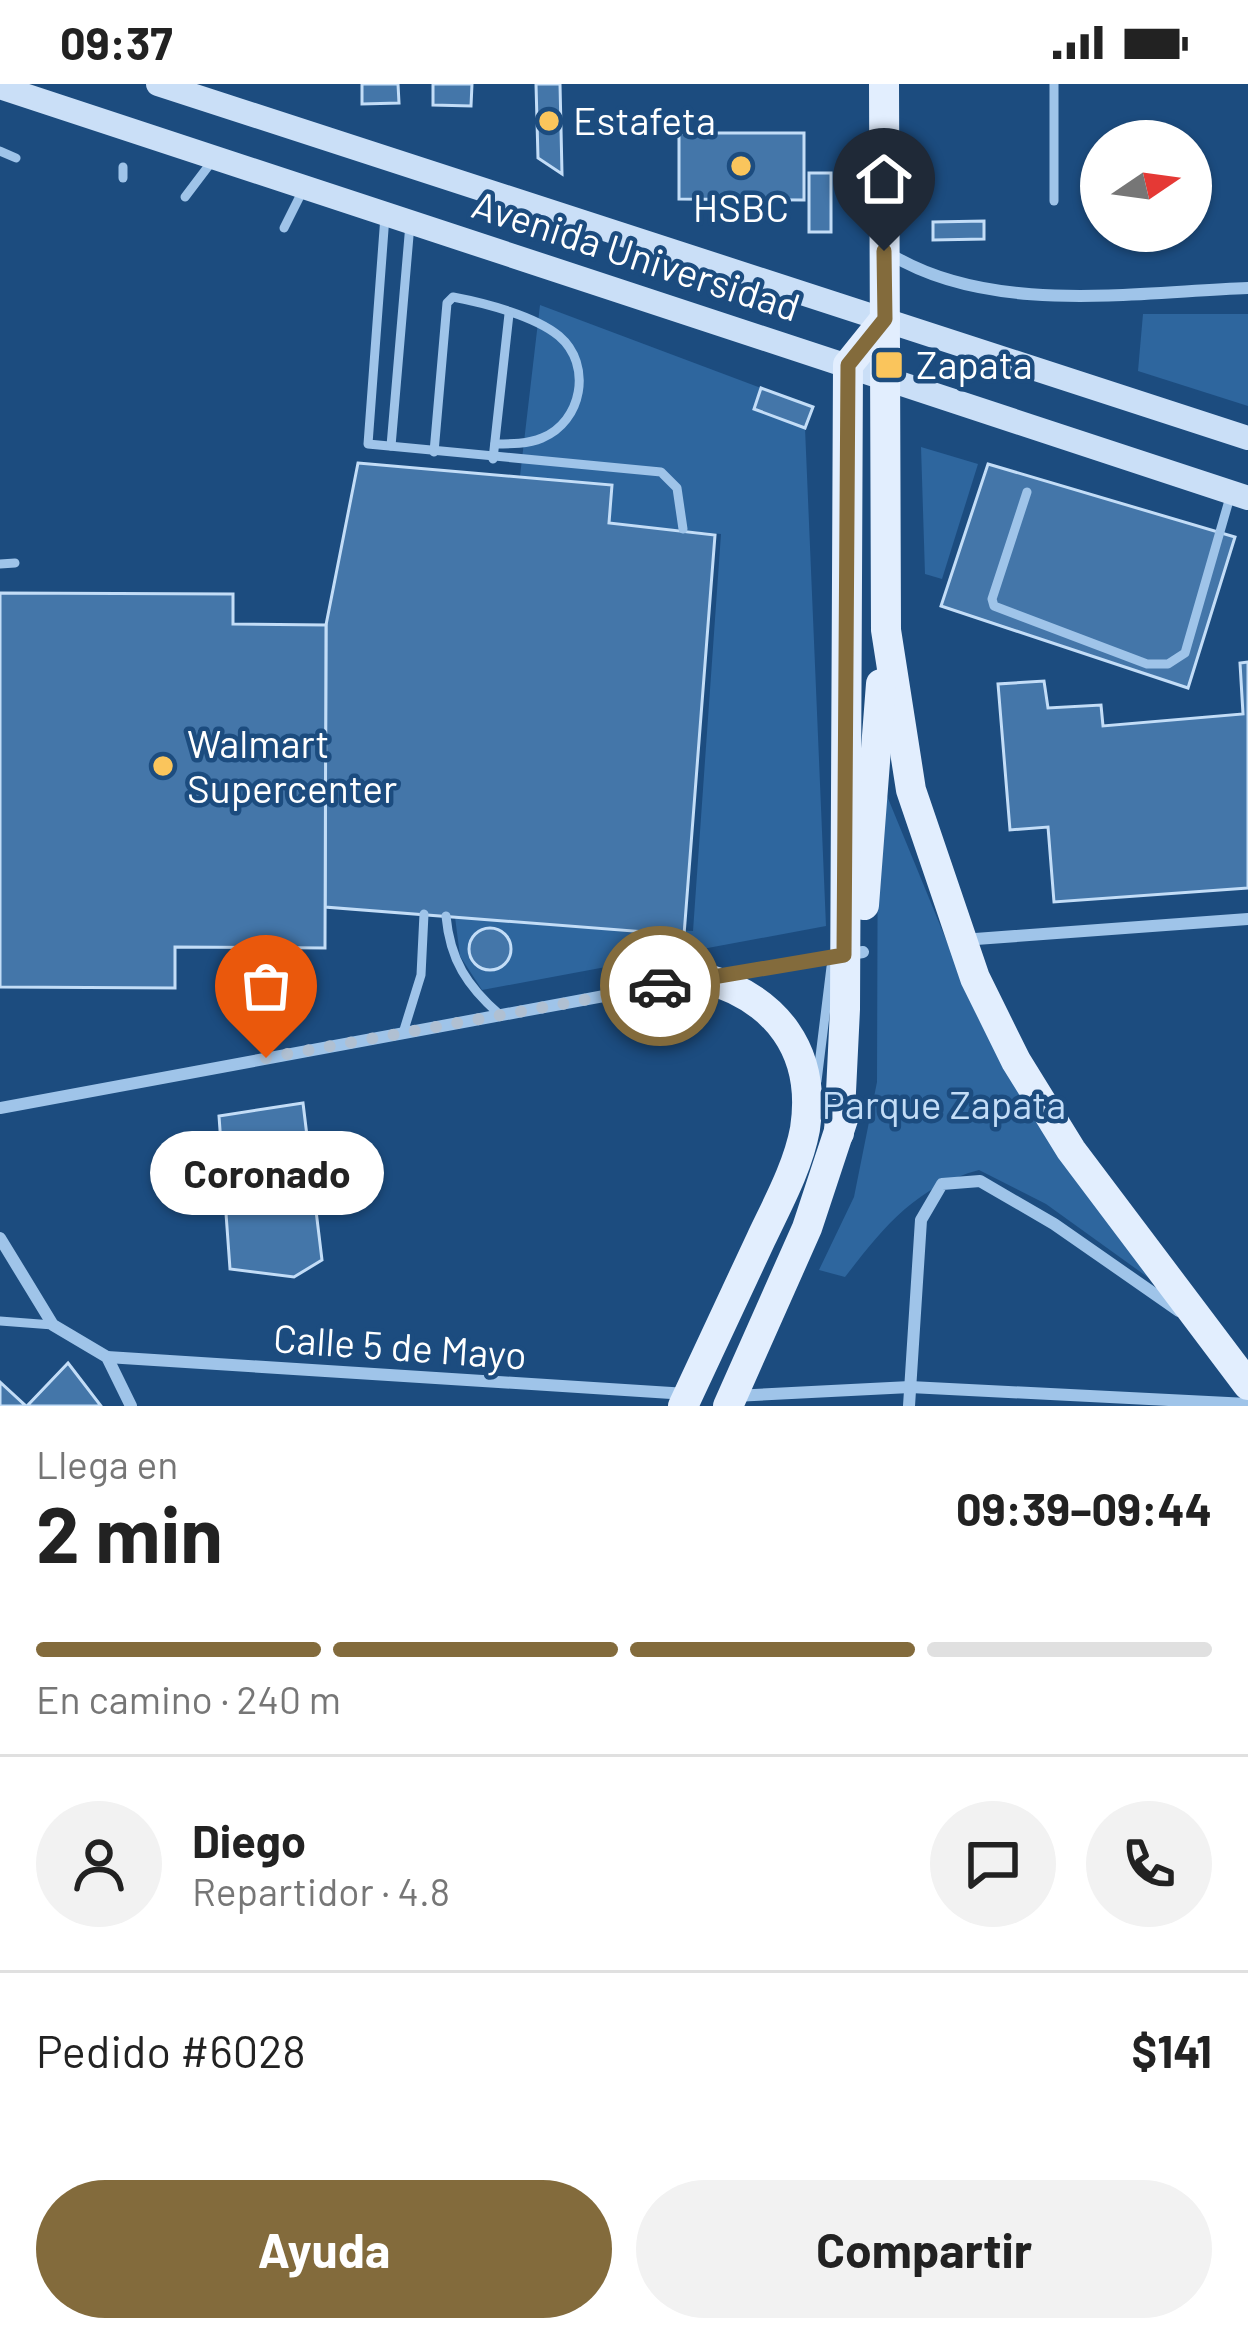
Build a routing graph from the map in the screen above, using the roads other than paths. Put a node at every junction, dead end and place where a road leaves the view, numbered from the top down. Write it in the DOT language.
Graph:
graph roads {
  1 [pos="158,84"];
  2 [pos="884,84"];
  3 [pos="1054,84"];
  4 [pos="0,87"];
  5 [pos="0,151"];
  6 [pos="216,156"];
  7 [pos="16,158"];
  8 [pos="305,184"];
  9 [pos="185,197"];
  10 [pos="1054,201"];
  11 [pos="385,210"];
  12 [pos="410,219"];
  13 [pos="284,228"];
  14 [pos="884,251"];
  15 [pos="1248,288"];
  16 [pos="509,314"];
  17 [pos="885,319"];
  18 [pos="842,363"];
  19 [pos="885,378"];
  20 [pos="1248,438"];
  21 [pos="495,444"];
  22 [pos="391,446"];
  23 [pos="434,452"];
  24 [pos="494,459"];
  25 [pos="1027,492"];
  26 [pos="1240,495"];
  27 [pos="683,529"];
  28 [pos="15,563"];
  29 [pos="0,564"];
  30 [pos="886,630"];
  31 [pos="424,914"];
  32 [pos="446,916"];
  33 [pos="1248,919"];
  34 [pos="960,940"];
  35 [pos="846,955"];
  36 [pos="704,978"];
  37 [pos="500,1015"];
  38 [pos="403,1033"];
  39 [pos="0,1108"];
  40 [pos="805,1127"];
  41 [pos="0,1238"];
  42 [pos="0,1321"];
  43 [pos="53,1325"];
  44 [pos="1210,1332"];
  45 [pos="107,1357"];
  46 [pos="1248,1384"];
  47 [pos="910,1387"];
  48 [pos="686,1400"];
  49 [pos="730,1401"];
  50 [pos="1248,1404"];
  51 [pos="131,1406"];
  52 [pos="909,1406"];
  1 -- 17 [label="main road, Avenida Universidad"];
  2 -- 14 [label="main road"];
  3 -- 10 [label="lane"];
  4 -- 6 [label="main road, Avenida Universidad"];
  5 -- 7 [label="lane"];
  6 -- 8 [label="main road, Avenida Universidad"];
  6 -- 9 [label="lane"];
  8 -- 11 [label="main road, Avenida Universidad"];
  8 -- 13 [label="lane"];
  11 -- 12 [label="main road, Avenida Universidad"];
  11 -- 22 [label="lane"];
  12 -- 18 [label="main road, Avenida Universidad"];
  12 -- 22 [label="lane"];
  14 -- 15 [label="street"];
  14 -- 17 [label="main road"];
  16 -- 21 [label="lane"];
  16 -- 21 [label="lane"];
  16 -- 23 [label="lane"];
  17 -- 18 [label="main road"];
  17 -- 19 [label="main road"];
  17 -- 20 [label="main road, Avenida Universidad"];
  18 -- 19 [label="main road, Avenida Universidad"];
  18 -- 35 [label="main road"];
  19 -- 26 [label="main road, Avenida Universidad"];
  19 -- 30 [label="main road"];
  21 -- 24 [label="lane"];
  22 -- 23 [label="lane"];
  23 -- 24 [label="lane"];
  24 -- 27 [label="lane"];
  25 -- 26 [label="lane"];
  28 -- 29 [label="lane"];
  30 -- 34 [label="main road"];
  30 -- 35 [label="main road"];
  31 -- 38 [label="lane"];
  32 -- 37 [label="lane"];
  33 -- 34 [label="street"];
  34 -- 44 [label="main road"];
  35 -- 36 [label="street"];
  35 -- 40 [label="lane"];
  35 -- 49 [label="main road"];
  36 -- 37 [label="street"];
  36 -- 40 [label="main road"];
  37 -- 38 [label="street"];
  38 -- 39 [label="street"];
  40 -- 48 [label="main road"];
  41 -- 43 [label="street"];
  42 -- 43 [label="lane"];
  43 -- 45 [label="street"];
  44 -- 46 [label="main road"];
  44 -- 47 [label="street"];
  45 -- 48 [label="street, Calle 5 de Mayo"];
  45 -- 51 [label="street"];
  47 -- 49 [label="street"];
  47 -- 50 [label="street"];
  47 -- 52 [label="street"];
}
